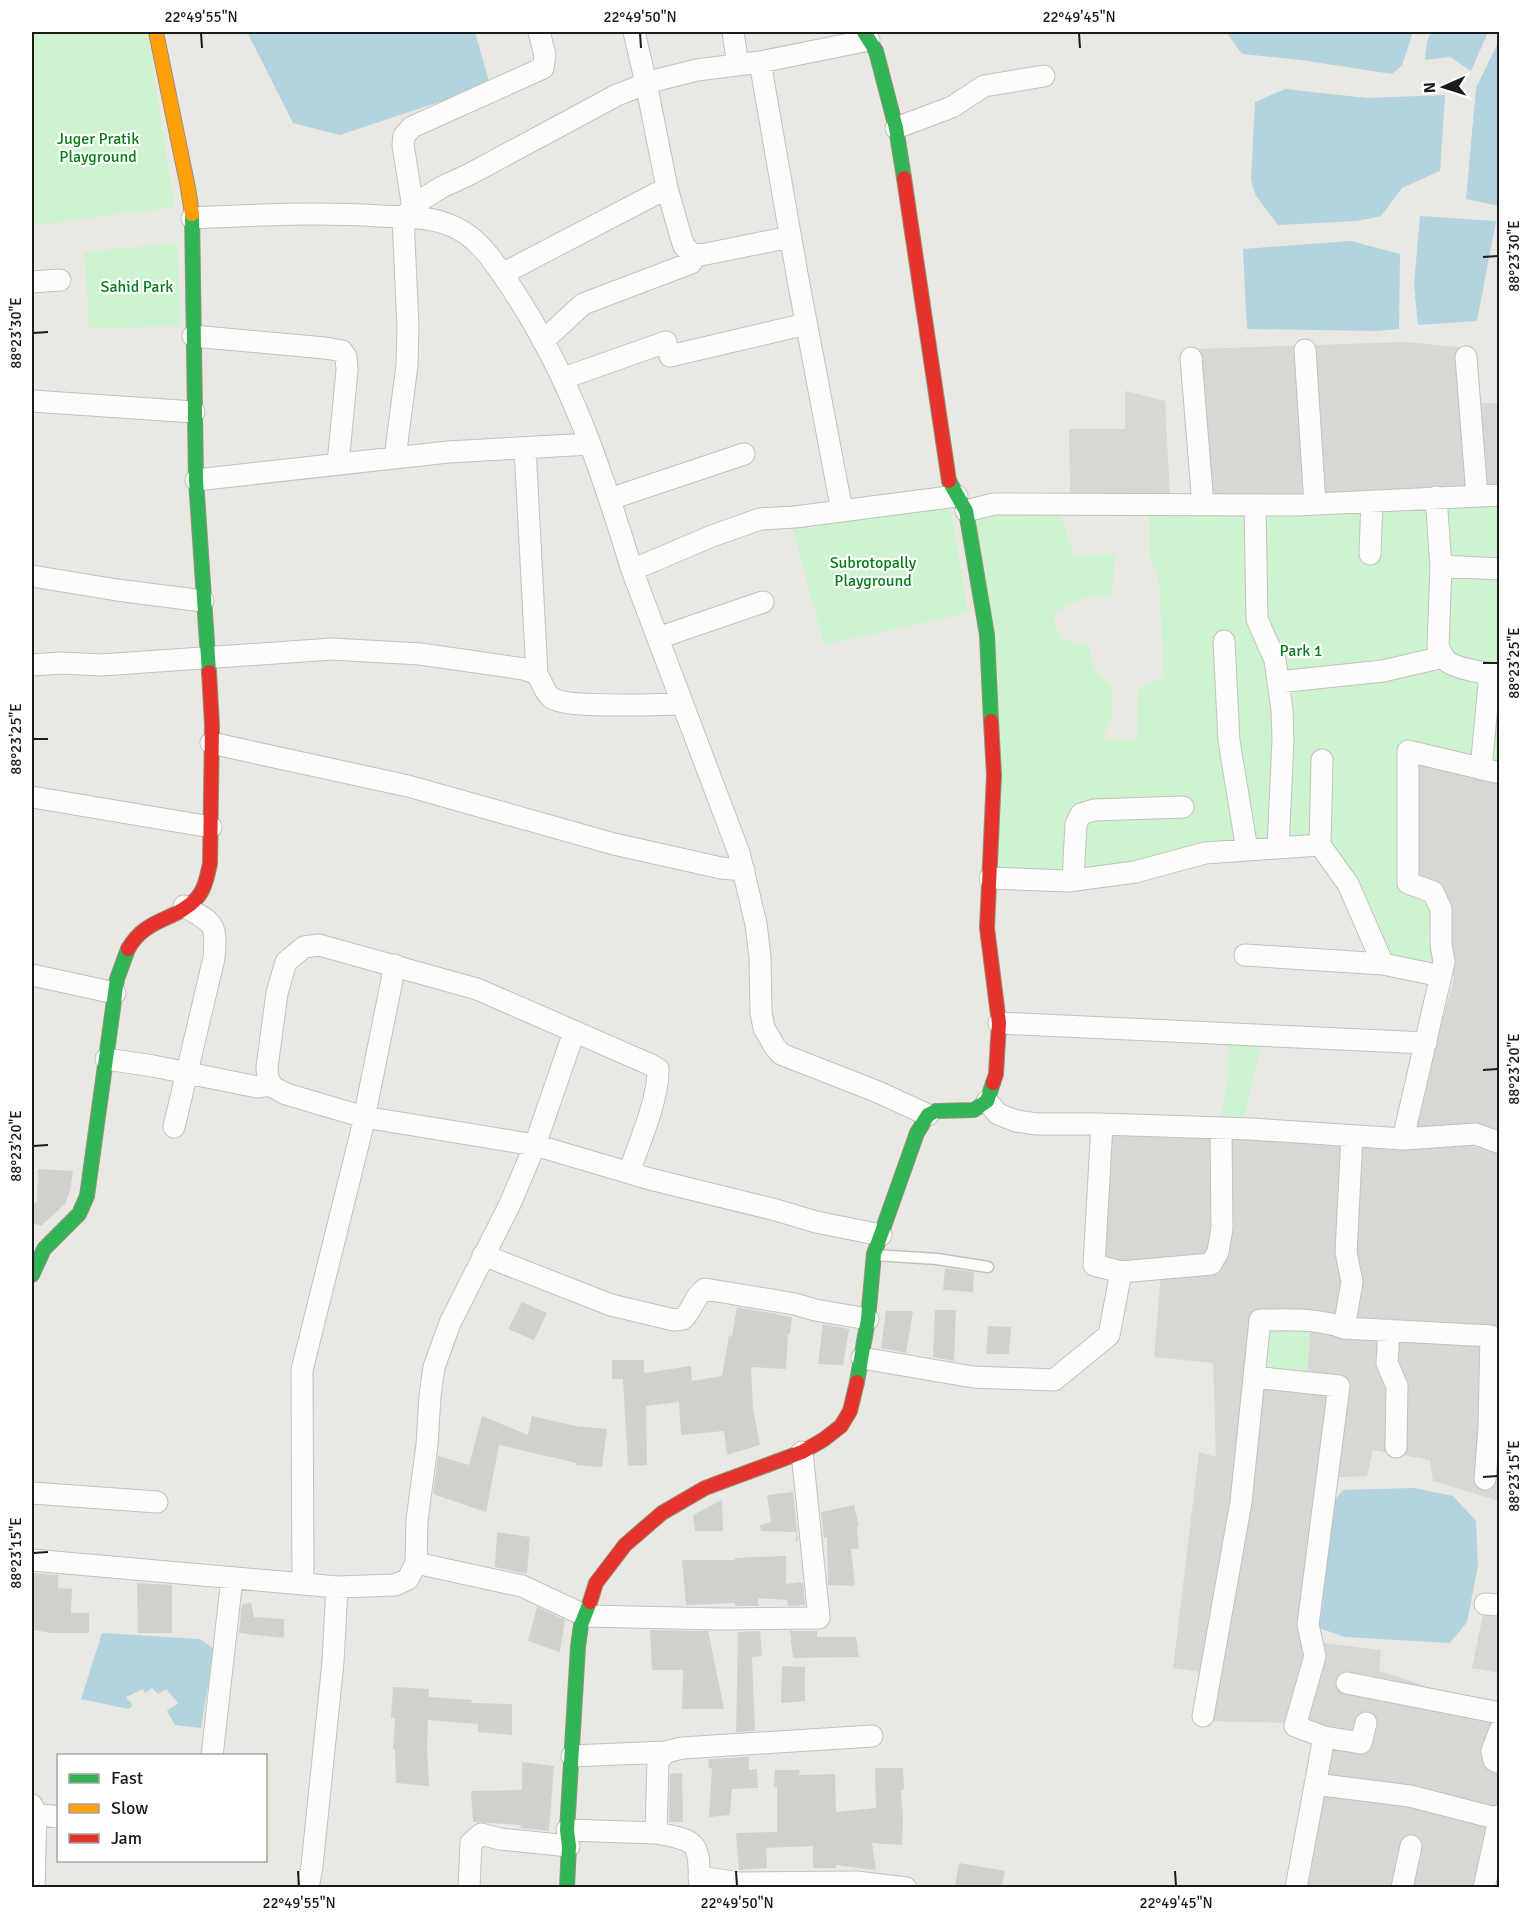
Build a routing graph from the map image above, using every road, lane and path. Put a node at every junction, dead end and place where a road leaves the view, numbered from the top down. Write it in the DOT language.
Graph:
graph roads {
  1 [pos="156,32"];
  2 [pos="539,32"];
  3 [pos="634,32"];
  4 [pos="733,32"];
  5 [pos="866,36"];
  6 [pos="760,62"];
  7 [pos="738,65"];
  8 [pos="1044,76"];
  9 [pos="646,83"];
  10 [pos="896,128"];
  11 [pos="667,188"];
  12 [pos="408,213"];
  13 [pos="192,218"];
  14 [pos="790,237"];
  15 [pos="691,262"];
  16 [pos="502,274"];
  17 [pos="60,280"];
  18 [pos="32,282"];
  19 [pos="806,324"];
  20 [pos="194,336"];
  21 [pos="543,341"];
  22 [pos="1305,350"];
  23 [pos="1466,357"];
  24 [pos="1191,358"];
  25 [pos="564,378"];
  26 [pos="32,401"];
  27 [pos="194,411"];
  28 [pos="590,444"];
  29 [pos="525,448"];
  30 [pos="744,454"];
  31 [pos="395,458"];
  32 [pos="339,464"];
  33 [pos="196,480"];
  34 [pos="1500,495"];
  35 [pos="1477,496"];
  36 [pos="1436,497"];
  37 [pos="610,499"];
  38 [pos="1372,501"];
  39 [pos="961,503"];
  40 [pos="1315,504"];
  41 [pos="1203,505"];
  42 [pos="1255,505"];
  43 [pos="842,511"];
  44 [pos="1370,554"];
  45 [pos="1441,566"];
  46 [pos="1500,569"];
  47 [pos="632,570"];
  48 [pos="32,576"];
  49 [pos="203,601"];
  50 [pos="763,602"];
  51 [pos="658,638"];
  52 [pos="1224,641"];
  53 [pos="206,657"];
  54 [pos="1443,657"];
  55 [pos="32,665"];
  56 [pos="537,674"];
  57 [pos="1495,674"];
  58 [pos="1278,682"];
  59 [pos="683,704"];
  60 [pos="211,743"];
  61 [pos="1322,760"];
  62 [pos="1490,771"];
  63 [pos="32,797"];
  64 [pos="1183,807"];
  65 [pos="211,827"];
  66 [pos="1320,845"];
  67 [pos="1278,848"];
  68 [pos="1247,850"];
  69 [pos="744,870"];
  70 [pos="990,878"];
  71 [pos="1072,880"];
  72 [pos="184,906"];
  73 [pos="1245,954"];
  74 [pos="1383,964"];
  75 [pos="395,965"];
  76 [pos="32,975"];
  77 [pos="1441,976"];
  78 [pos="115,993"];
  79 [pos="999,1023"];
  80 [pos="574,1032"];
  81 [pos="1426,1042"];
  82 [pos="106,1059"];
  83 [pos="187,1074"];
  84 [pos="273,1087"];
  85 [pos="987,1101"];
  86 [pos="928,1115"];
  87 [pos="364,1117"];
  88 [pos="1102,1124"];
  89 [pos="174,1127"];
  90 [pos="1221,1128"];
  91 [pos="1352,1136"];
  92 [pos="1403,1139"];
  93 [pos="1500,1143"];
  94 [pos="535,1145"];
  95 [pos="629,1172"];
  96 [pos="878,1245"];
  97 [pos="483,1255"];
  98 [pos="988,1267"];
  99 [pos="1120,1272"];
  100 [pos="32,1275"];
  101 [pos="868,1319"];
  102 [pos="1344,1328"];
  103 [pos="1389,1330"];
  104 [pos="862,1358"];
  105 [pos="1254,1377"];
  106 [pos="1396,1447"];
  107 [pos="802,1452"];
  108 [pos="1485,1479"];
  109 [pos="32,1493"];
  110 [pos="157,1503"];
  111 [pos="32,1560"];
  112 [pos="416,1563"];
  113 [pos="232,1578"];
  114 [pos="303,1584"];
  115 [pos="337,1587"];
  116 [pos="586,1616"];
  117 [pos="1347,1683"];
  118 [pos="1500,1713"];
  119 [pos="1203,1716"];
  120 [pos="1366,1723"];
  121 [pos="1500,1730"];
  122 [pos="872,1736"];
  123 [pos="1324,1737"];
  124 [pos="666,1752"];
  125 [pos="212,1754"];
  126 [pos="572,1756"];
  127 [pos="1500,1762"];
  128 [pos="1315,1784"];
  129 [pos="34,1809"];
  130 [pos="57,1817"];
  131 [pos="1499,1817"];
  132 [pos="656,1833"];
  133 [pos="568,1838"];
  134 [pos="1411,1846"];
  135 [pos="699,1882"];
  136 [pos="34,1887"];
  137 [pos="308,1887"];
  138 [pos="469,1887"];
  139 [pos="567,1887"];
  140 [pos="906,1887"];
  141 [pos="1296,1887"];
  142 [pos="1402,1887"];
  143 [pos="1484,1887"];
  1 -- 13 [label="street"];
  2 -- 12 [label="street"];
  3 -- 9 [label="street"];
  4 -- 7 [label="street"];
  5 -- 6 [label="street"];
  5 -- 10 [label="street"];
  6 -- 7 [label="street"];
  6 -- 14 [label="street"];
  7 -- 9 [label="street"];
  8 -- 10 [label="street"];
  9 -- 11 [label="street"];
  9 -- 12 [label="street"];
  10 -- 39 [label="street"];
  11 -- 14 [label="street"];
  11 -- 16 [label="street"];
  12 -- 13 [label="street"];
  12 -- 16 [label="street"];
  12 -- 31 [label="street"];
  13 -- 20 [label="street"];
  14 -- 19 [label="street"];
  15 -- 21 [label="street"];
  16 -- 21 [label="street"];
  17 -- 18 [label="street"];
  19 -- 25 [label="street"];
  19 -- 43 [label="street"];
  20 -- 27 [label="street"];
  20 -- 32 [label="street"];
  21 -- 25 [label="street"];
  22 -- 40 [label="street"];
  23 -- 35 [label="street"];
  24 -- 41 [label="street"];
  25 -- 28 [label="street"];
  26 -- 27 [label="street"];
  27 -- 33 [label="street"];
  28 -- 29 [label="street"];
  28 -- 37 [label="street"];
  29 -- 31 [label="street"];
  29 -- 56 [label="street"];
  30 -- 37 [label="street"];
  31 -- 32 [label="street"];
  32 -- 33 [label="street"];
  33 -- 49 [label="street"];
  34 -- 35 [label="street"];
  35 -- 36 [label="street"];
  36 -- 38 [label="street"];
  36 -- 45 [label="street"];
  37 -- 47 [label="street"];
  38 -- 40 [label="street"];
  38 -- 44 [label="street"];
  39 -- 41 [label="street"];
  39 -- 43 [label="street"];
  39 -- 70 [label="street"];
  40 -- 42 [label="street"];
  41 -- 42 [label="street"];
  42 -- 58 [label="street"];
  43 -- 47 [label="street"];
  45 -- 46 [label="street"];
  45 -- 54 [label="street"];
  47 -- 51 [label="street"];
  48 -- 49 [label="street"];
  49 -- 53 [label="street"];
  50 -- 51 [label="street"];
  51 -- 59 [label="street"];
  52 -- 68 [label="street"];
  53 -- 55 [label="street"];
  53 -- 56 [label="street"];
  53 -- 60 [label="street"];
  54 -- 57 [label="street"];
  54 -- 58 [label="street"];
  56 -- 59 [label="street"];
  57 -- 62 [label="street"];
  58 -- 67 [label="street"];
  59 -- 69 [label="street"];
  60 -- 65 [label="street"];
  60 -- 69 [label="street"];
  61 -- 66 [label="street"];
  62 -- 77 [label="street"];
  63 -- 65 [label="street"];
  64 -- 71 [label="street"];
  65 -- 72 [label="street"];
  66 -- 67 [label="street"];
  66 -- 74 [label="street"];
  67 -- 68 [label="street"];
  68 -- 71 [label="street"];
  69 -- 86 [label="street"];
  70 -- 71 [label="street"];
  70 -- 79 [label="street"];
  72 -- 78 [label="street"];
  72 -- 83 [label="street"];
  73 -- 74 [label="street"];
  74 -- 77 [label="street"];
  75 -- 80 [label="street"];
  75 -- 84 [label="street"];
  75 -- 87 [label="street"];
  76 -- 78 [label="street"];
  77 -- 81 [label="street"];
  78 -- 82 [label="street"];
  79 -- 81 [label="street"];
  79 -- 85 [label="street"];
  80 -- 94 [label="street"];
  80 -- 95 [label="street"];
  81 -- 92 [label="street"];
  82 -- 83 [label="street"];
  82 -- 100 [label="street"];
  83 -- 84 [label="street"];
  83 -- 89 [label="street"];
  84 -- 87 [label="street"];
  85 -- 86 [label="street"];
  85 -- 88 [label="street"];
  86 -- 96 [label="street"];
  87 -- 94 [label="street"];
  87 -- 114 [label="street"];
  88 -- 90 [label="street"];
  88 -- 99 [label="street"];
  90 -- 91 [label="street"];
  90 -- 99 [label="street"];
  91 -- 92 [label="street"];
  91 -- 102 [label="street"];
  92 -- 93 [label="street"];
  94 -- 95 [label="street"];
  94 -- 97 [label="street"];
  95 -- 96 [label="street"];
  96 -- 98 [label="lane"];
  96 -- 101 [label="street"];
  97 -- 101 [label="street"];
  97 -- 112 [label="street"];
  99 -- 104 [label="street"];
  101 -- 104 [label="street"];
  102 -- 103 [label="street"];
  102 -- 105 [label="street"];
  103 -- 106 [label="street"];
  103 -- 108 [label="street"];
  104 -- 107 [label="street"];
  105 -- 119 [label="street"];
  105 -- 123 [label="street"];
  107 -- 116 [label="street"];
  107 -- 116 [label="street"];
  109 -- 110 [label="street"];
  111 -- 113 [label="street"];
  112 -- 115 [label="street"];
  112 -- 116 [label="street"];
  113 -- 114 [label="street"];
  113 -- 125 [label="street"];
  114 -- 115 [label="street"];
  115 -- 137 [label="street"];
  116 -- 126 [label="street"];
  117 -- 118 [label="street"];
  120 -- 123 [label="street"];
  121 -- 127 [label="street"];
  122 -- 124 [label="street"];
  123 -- 128 [label="street"];
  124 -- 126 [label="street"];
  124 -- 132 [label="street"];
  126 -- 133 [label="street"];
  128 -- 131 [label="street"];
  128 -- 141 [label="street"];
  129 -- 130 [label="street"];
  129 -- 136 [label="street"];
  131 -- 143 [label="street"];
  132 -- 133 [label="street"];
  132 -- 135 [label="street"];
  133 -- 138 [label="street"];
  133 -- 139 [label="street"];
  134 -- 142 [label="street"];
  135 -- 140 [label="street"];
}
